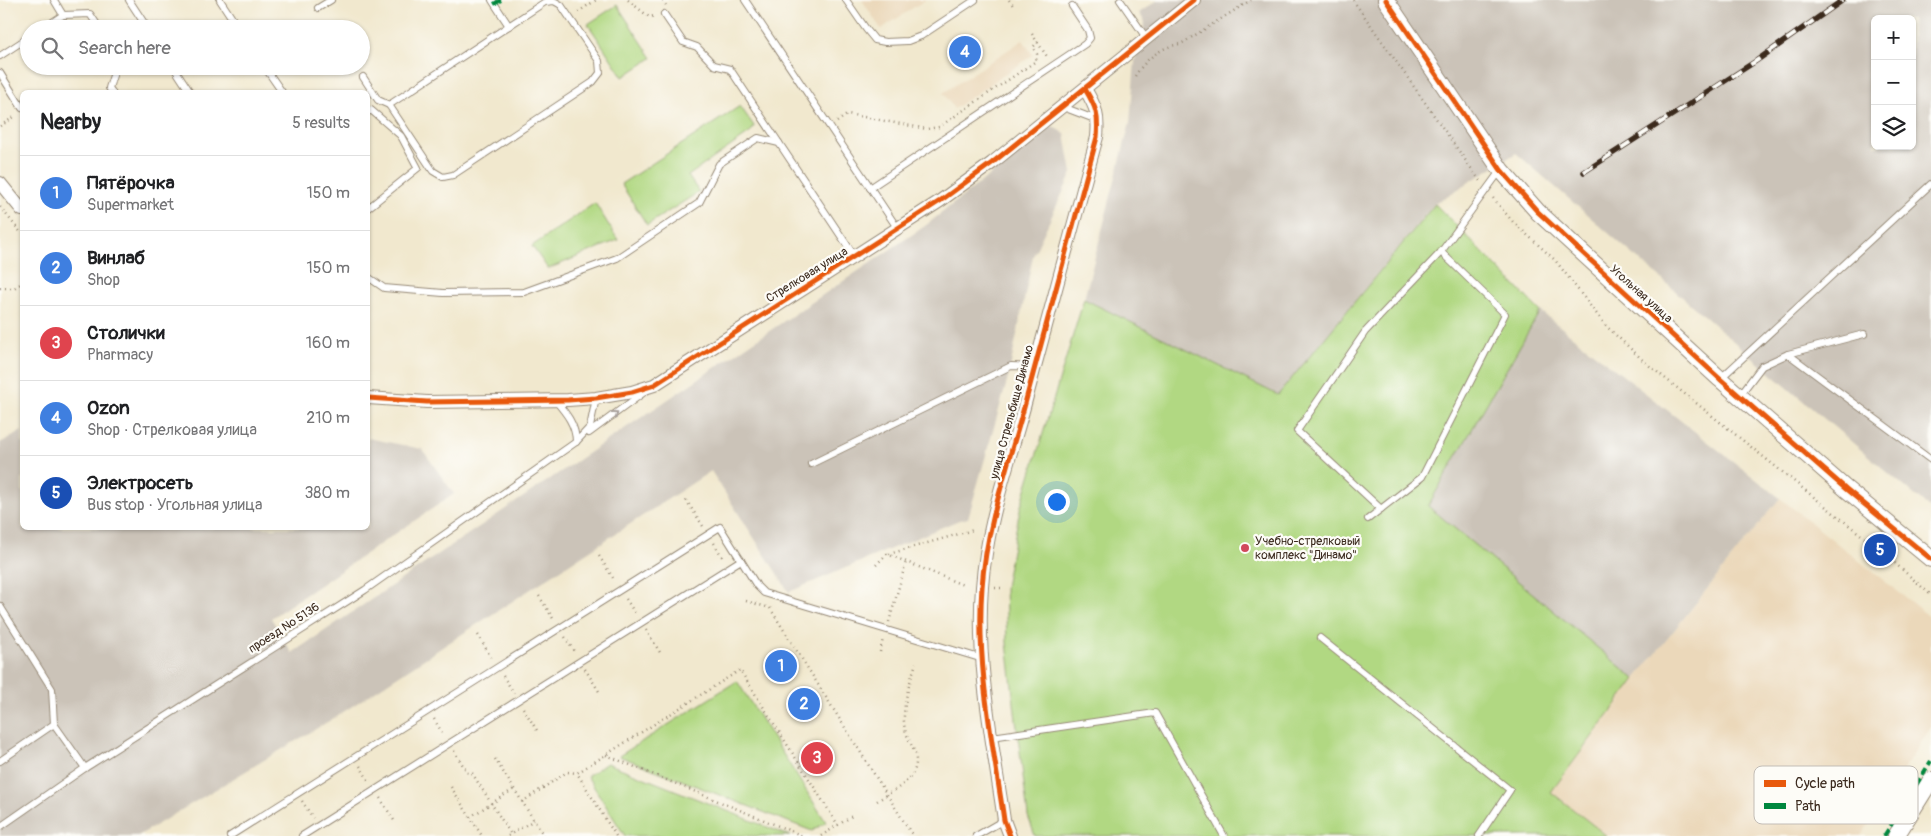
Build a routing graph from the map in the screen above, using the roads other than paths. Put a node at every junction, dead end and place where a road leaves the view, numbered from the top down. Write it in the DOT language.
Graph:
graph roads {
  1 [pos="54,0"];
  2 [pos="130,0"];
  3 [pos="220,0"];
  4 [pos="331,0"];
  5 [pos="492,0"];
  6 [pos="745,0"];
  7 [pos="846,0"];
  8 [pos="975,0"];
  9 [pos="1120,0"];
  10 [pos="1194,0"];
  11 [pos="1386,0"];
  12 [pos="1072,6"];
  13 [pos="318,8"];
  14 [pos="664,14"];
  15 [pos="63,15"];
  16 [pos="56,20"];
  17 [pos="94,20"];
  18 [pos="142,20"];
  19 [pos="233,20"];
  20 [pos="508,26"];
  21 [pos="1147,39"];
  22 [pos="20,43"];
  23 [pos="0,56"];
  24 [pos="0,73"];
  25 [pos="113,75"];
  26 [pos="179,75"];
  27 [pos="270,75"];
  28 [pos="363,77"];
  29 [pos="1085,89"];
  30 [pos="110,90"];
  31 [pos="189,90"];
  32 [pos="281,90"];
  33 [pos="389,105"];
  34 [pos="20,107"];
  35 [pos="1063,107"];
  36 [pos="370,111"];
  37 [pos="1098,121"];
  38 [pos="404,134"];
  39 [pos="779,143"];
  40 [pos="1501,170"];
  41 [pos="0,183"];
  42 [pos="1931,184"];
  43 [pos="870,188"];
  44 [pos="370,206"];
  45 [pos="20,208"];
  46 [pos="898,229"];
  47 [pos="1441,252"];
  48 [pos="855,257"];
  49 [pos="370,278"];
  50 [pos="1864,334"];
  51 [pos="1788,354"];
  52 [pos="1034,367"];
  53 [pos="1720,379"];
  54 [pos="654,385"];
  55 [pos="1739,396"];
  56 [pos="370,398"];
  57 [pos="596,398"];
  58 [pos="554,400"];
  59 [pos="576,442"];
  60 [pos="1931,460"];
  61 [pos="811,464"];
  62 [pos="1381,509"];
  63 [pos="1368,519"];
  64 [pos="741,560"];
  65 [pos="1931,560"];
  66 [pos="0,606"];
  67 [pos="1320,638"];
  68 [pos="983,659"];
  69 [pos="54,724"];
  70 [pos="992,737"];
  71 [pos="0,761"];
  72 [pos="85,768"];
  73 [pos="1931,780"];
  74 [pos="1918,801"];
  75 [pos="1004,820"];
  76 [pos="1904,824"];
  77 [pos="0,827"];
  78 [pos="230,836"];
  79 [pos="302,836"];
  80 [pos="976,836"];
  81 [pos="1010,836"];
  82 [pos="1224,836"];
  83 [pos="1479,836"];
  84 [pos="1896,836"];
  1 -- 15 [label="lane"];
  2 -- 18 [label="lane"];
  3 -- 19 [label="lane"];
  4 -- 13 [label="lane"];
  5 -- 20 [label="lane"];
  6 -- 43 [label="lane"];
  7 -- 8 [label="lane"];
  9 -- 21 [label="lane"];
  10 -- 21 [label="street, Стрелковая улица"];
  11 -- 40 [label="street, Угольная улица"];
  12 -- 43 [label="lane"];
  14 -- 39 [label="lane"];
  15 -- 16 [label="lane"];
  15 -- 17 [label="lane"];
  20 -- 33 [label="lane"];
  20 -- 38 [label="lane"];
  21 -- 29 [label="street, Стрелковая улица"];
  22 -- 23 [label="lane"];
  24 -- 34 [label="lane"];
  25 -- 30 [label="lane"];
  26 -- 31 [label="lane"];
  27 -- 32 [label="lane"];
  28 -- 33 [label="lane"];
  29 -- 35 [label="street, Стрелковая улица"];
  29 -- 37 [label="street, улица Стрельбище Динамо"];
  33 -- 38 [label="lane"];
  35 -- 37 [label="lane"];
  35 -- 46 [label="street, Стрелковая улица"];
  36 -- 38 [label="lane"];
  37 -- 52 [label="street, улица Стрельбище Динамо"];
  38 -- 44 [label="lane"];
  39 -- 48 [label="lane"];
  39 -- 49 [label="lane"];
  40 -- 47 [label="lane"];
  40 -- 53 [label="street, Угольная улица"];
  41 -- 45 [label="street"];
  42 -- 53 [label="lane"];
  43 -- 46 [label="lane"];
  46 -- 48 [label="street, Стрелковая улица"];
  47 -- 62 [label="lane"];
  47 -- 62 [label="lane"];
  48 -- 54 [label="street, Стрелковая улица"];
  50 -- 51 [label="lane"];
  51 -- 55 [label="lane"];
  51 -- 60 [label="lane"];
  52 -- 61 [label="lane"];
  52 -- 68 [label="street, улица Стрельбище Динамо"];
  53 -- 55 [label="street, Угольная улица"];
  54 -- 57 [label="street, Стрелковая улица"];
  59 -- 54 [label="lane, проезд № 5136, one-way"];
  55 -- 65 [label="street, Угольная улица"];
  56 -- 58 [label="street, Стрелковая улица"];
  57 -- 58 [label="street, Стрелковая улица"];
  57 -- 59 [label="lane, проезд № 5136"];
  58 -- 59 [label="lane"];
  59 -- 72 [label="lane, проезд № 5136"];
  62 -- 63 [label="lane"];
  64 -- 68 [label="lane"];
  64 -- 78 [label="lane"];
  64 -- 79 [label="lane"];
  66 -- 69 [label="lane"];
  67 -- 83 [label="lane"];
  68 -- 70 [label="street, улица Стрельбище Динамо"];
  69 -- 71 [label="lane"];
  69 -- 72 [label="lane"];
  70 -- 75 [label="street, улица Стрельбище Динамо"];
  70 -- 82 [label="lane"];
  72 -- 77 [label="lane, проезд № 5136"];
  73 -- 74 [label="street"];
  75 -- 80 [label="lane"];
  75 -- 81 [label="street, улица Стрельбище Динамо"];
  76 -- 84 [label="street"];
}
